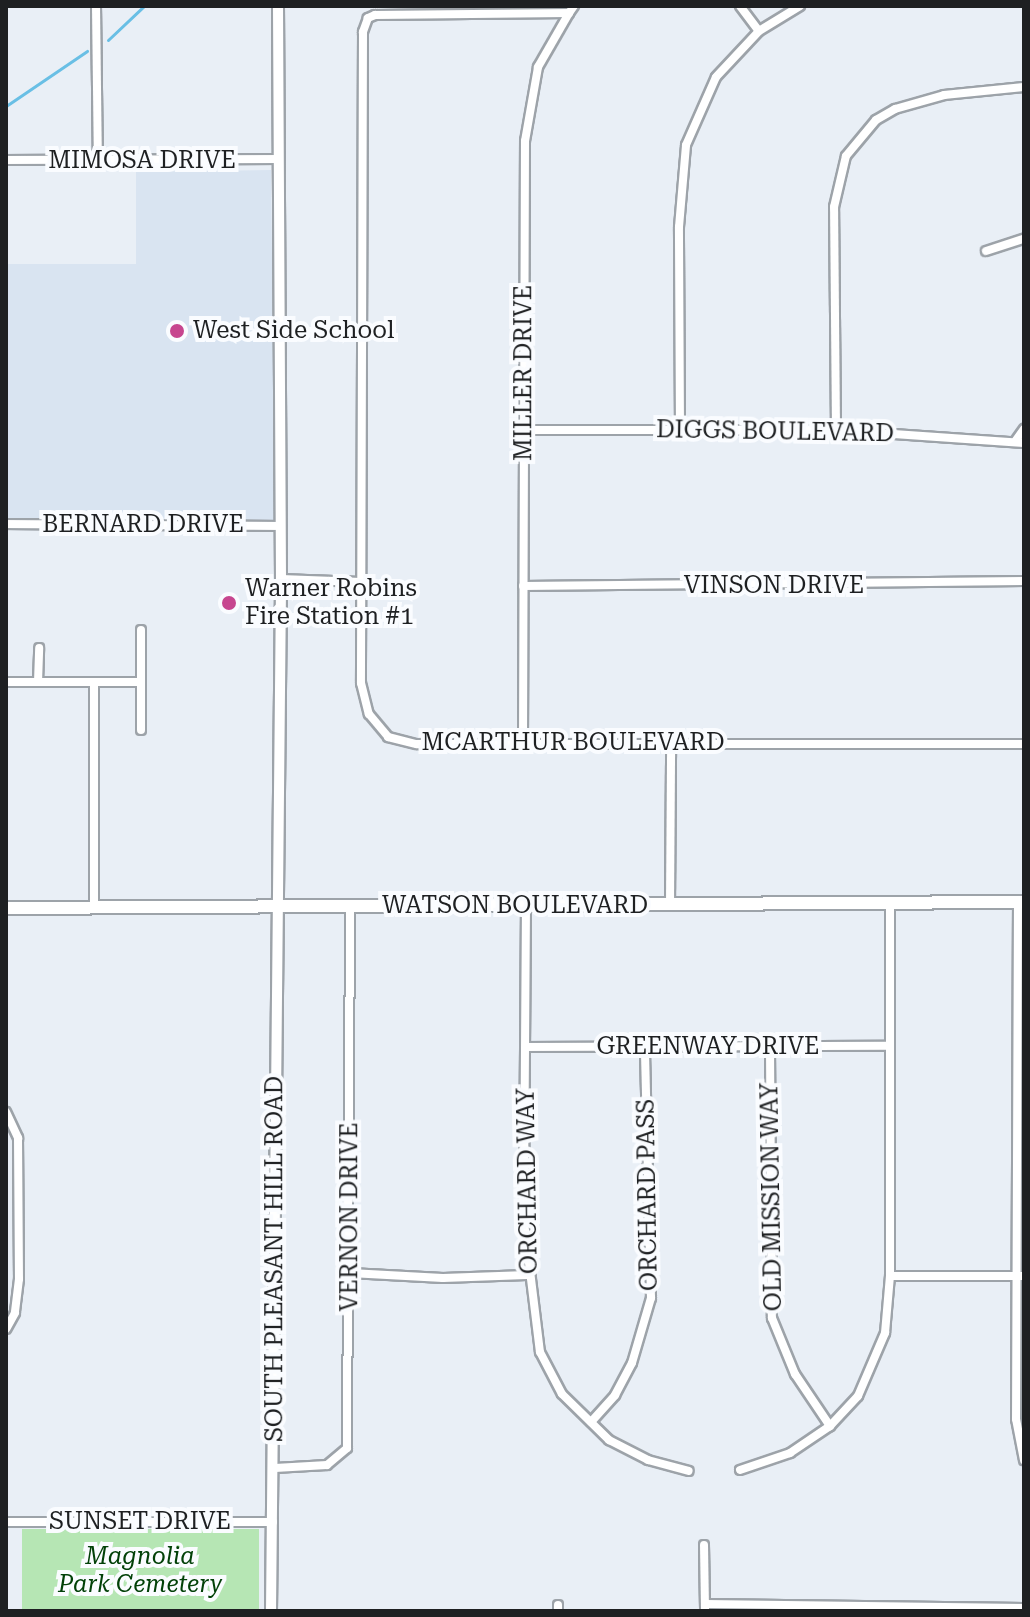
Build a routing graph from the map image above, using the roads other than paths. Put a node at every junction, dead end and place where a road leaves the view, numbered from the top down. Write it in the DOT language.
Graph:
graph roads {
  1 [pos="96,6"];
  2 [pos="278,6"];
  3 [pos="740,6"];
  4 [pos="800,6"];
  5 [pos="572,9"];
  6 [pos="759,31"];
  7 [pos="1024,87"];
  8 [pos="278,159"];
  9 [pos="6,160"];
  10 [pos="98,163"];
  11 [pos="1024,239"];
  12 [pos="986,251"];
  13 [pos="1024,429"];
  14 [pos="524,430"];
  15 [pos="680,430"];
  16 [pos="836,430"];
  17 [pos="1020,442"];
  18 [pos="6,524"];
  19 [pos="280,526"];
  20 [pos="281,579"];
  21 [pos="1024,581"];
  22 [pos="361,582"];
  23 [pos="523,586"];
  24 [pos="141,630"];
  25 [pos="39,648"];
  26 [pos="7,682"];
  27 [pos="38,682"];
  28 [pos="94,682"];
  29 [pos="141,682"];
  30 [pos="141,730"];
  31 [pos="523,742"];
  32 [pos="1024,744"];
  33 [pos="671,745"];
  34 [pos="1021,902"];
  35 [pos="890,903"];
  36 [pos="526,905"];
  37 [pos="670,905"];
  38 [pos="278,907"];
  39 [pos="350,907"];
  40 [pos="6,908"];
  41 [pos="94,908"];
  42 [pos="888,1046"];
  43 [pos="527,1047"];
  44 [pos="645,1047"];
  45 [pos="770,1049"];
  46 [pos="6,1112"];
  47 [pos="11,1220"];
  48 [pos="350,1273"];
  49 [pos="527,1275"];
  50 [pos="890,1276"];
  51 [pos="1020,1276"];
  52 [pos="6,1329"];
  53 [pos="591,1422"];
  54 [pos="830,1426"];
  55 [pos="1024,1460"];
  56 [pos="275,1468"];
  57 [pos="740,1470"];
  58 [pos="689,1471"];
  59 [pos="6,1522"];
  60 [pos="273,1522"];
  61 [pos="704,1545"];
  62 [pos="705,1607"];
  63 [pos="1024,1608"];
  64 [pos="271,1611"];
  1 -- 10 [label="street"];
  2 -- 8 [label="street, SOUTH PLEASANT HILL ROAD"];
  3 -- 6 [label="street"];
  4 -- 6 [label="street"];
  5 -- 14 [label="street, MILLER DRIVE"];
  5 -- 22 [label="street, MCARTHUR BOULEVARD"];
  6 -- 15 [label="street"];
  7 -- 16 [label="street"];
  8 -- 10 [label="street, MIMOSA DRIVE"];
  8 -- 19 [label="street, SOUTH PLEASANT HILL ROAD"];
  9 -- 10 [label="street, MIMOSA DRIVE"];
  11 -- 12 [label="street"];
  13 -- 17 [label="street"];
  14 -- 15 [label="street, DIGGS BOULEVARD"];
  14 -- 23 [label="street, MILLER DRIVE"];
  15 -- 16 [label="street, DIGGS BOULEVARD"];
  16 -- 17 [label="street, DIGGS BOULEVARD"];
  18 -- 19 [label="street, BERNARD DRIVE"];
  19 -- 20 [label="street, SOUTH PLEASANT HILL ROAD"];
  20 -- 22 [label="street"];
  20 -- 38 [label="street, SOUTH PLEASANT HILL ROAD"];
  21 -- 23 [label="street, VINSON DRIVE"];
  22 -- 31 [label="street, MCARTHUR BOULEVARD"];
  23 -- 31 [label="street, MILLER DRIVE"];
  24 -- 29 [label="street"];
  25 -- 27 [label="street"];
  26 -- 27 [label="street"];
  27 -- 28 [label="street"];
  28 -- 29 [label="street"];
  28 -- 41 [label="street"];
  29 -- 30 [label="street"];
  31 -- 33 [label="street, MCARTHUR BOULEVARD"];
  32 -- 33 [label="street, MCARTHUR BOULEVARD"];
  33 -- 37 [label="street"];
  34 -- 35 [label="main road, WATSON BOULEVARD"];
  34 -- 51 [label="street"];
  35 -- 37 [label="main road, WATSON BOULEVARD"];
  35 -- 42 [label="street"];
  36 -- 37 [label="main road, WATSON BOULEVARD"];
  36 -- 39 [label="main road, WATSON BOULEVARD"];
  36 -- 43 [label="street, ORCHARD WAY"];
  38 -- 39 [label="main road, WATSON BOULEVARD"];
  38 -- 41 [label="main road, WATSON BOULEVARD"];
  38 -- 56 [label="street, SOUTH PLEASANT HILL ROAD"];
  39 -- 48 [label="street, VERNON DRIVE"];
  40 -- 41 [label="main road, WATSON BOULEVARD"];
  42 -- 45 [label="street, GREENWAY DRIVE"];
  42 -- 50 [label="street"];
  43 -- 44 [label="street, GREENWAY DRIVE"];
  43 -- 49 [label="street, ORCHARD WAY"];
  44 -- 45 [label="street, GREENWAY DRIVE"];
  44 -- 53 [label="street, ORCHARD PASS"];
  45 -- 54 [label="street, OLD MISSION WAY"];
  46 -- 47 [label="street"];
  47 -- 52 [label="street"];
  48 -- 49 [label="street"];
  48 -- 56 [label="street, VERNON DRIVE"];
  49 -- 53 [label="street, ORCHARD WAY"];
  50 -- 51 [label="street"];
  50 -- 54 [label="street"];
  51 -- 55 [label="street"];
  53 -- 58 [label="street, ORCHARD WAY"];
  54 -- 57 [label="street"];
  56 -- 60 [label="street, SOUTH PLEASANT HILL ROAD"];
  59 -- 60 [label="street, SUNSET DRIVE"];
  60 -- 64 [label="street, SOUTH PLEASANT HILL ROAD"];
  61 -- 62 [label="street"];
  62 -- 63 [label="street"];
}
